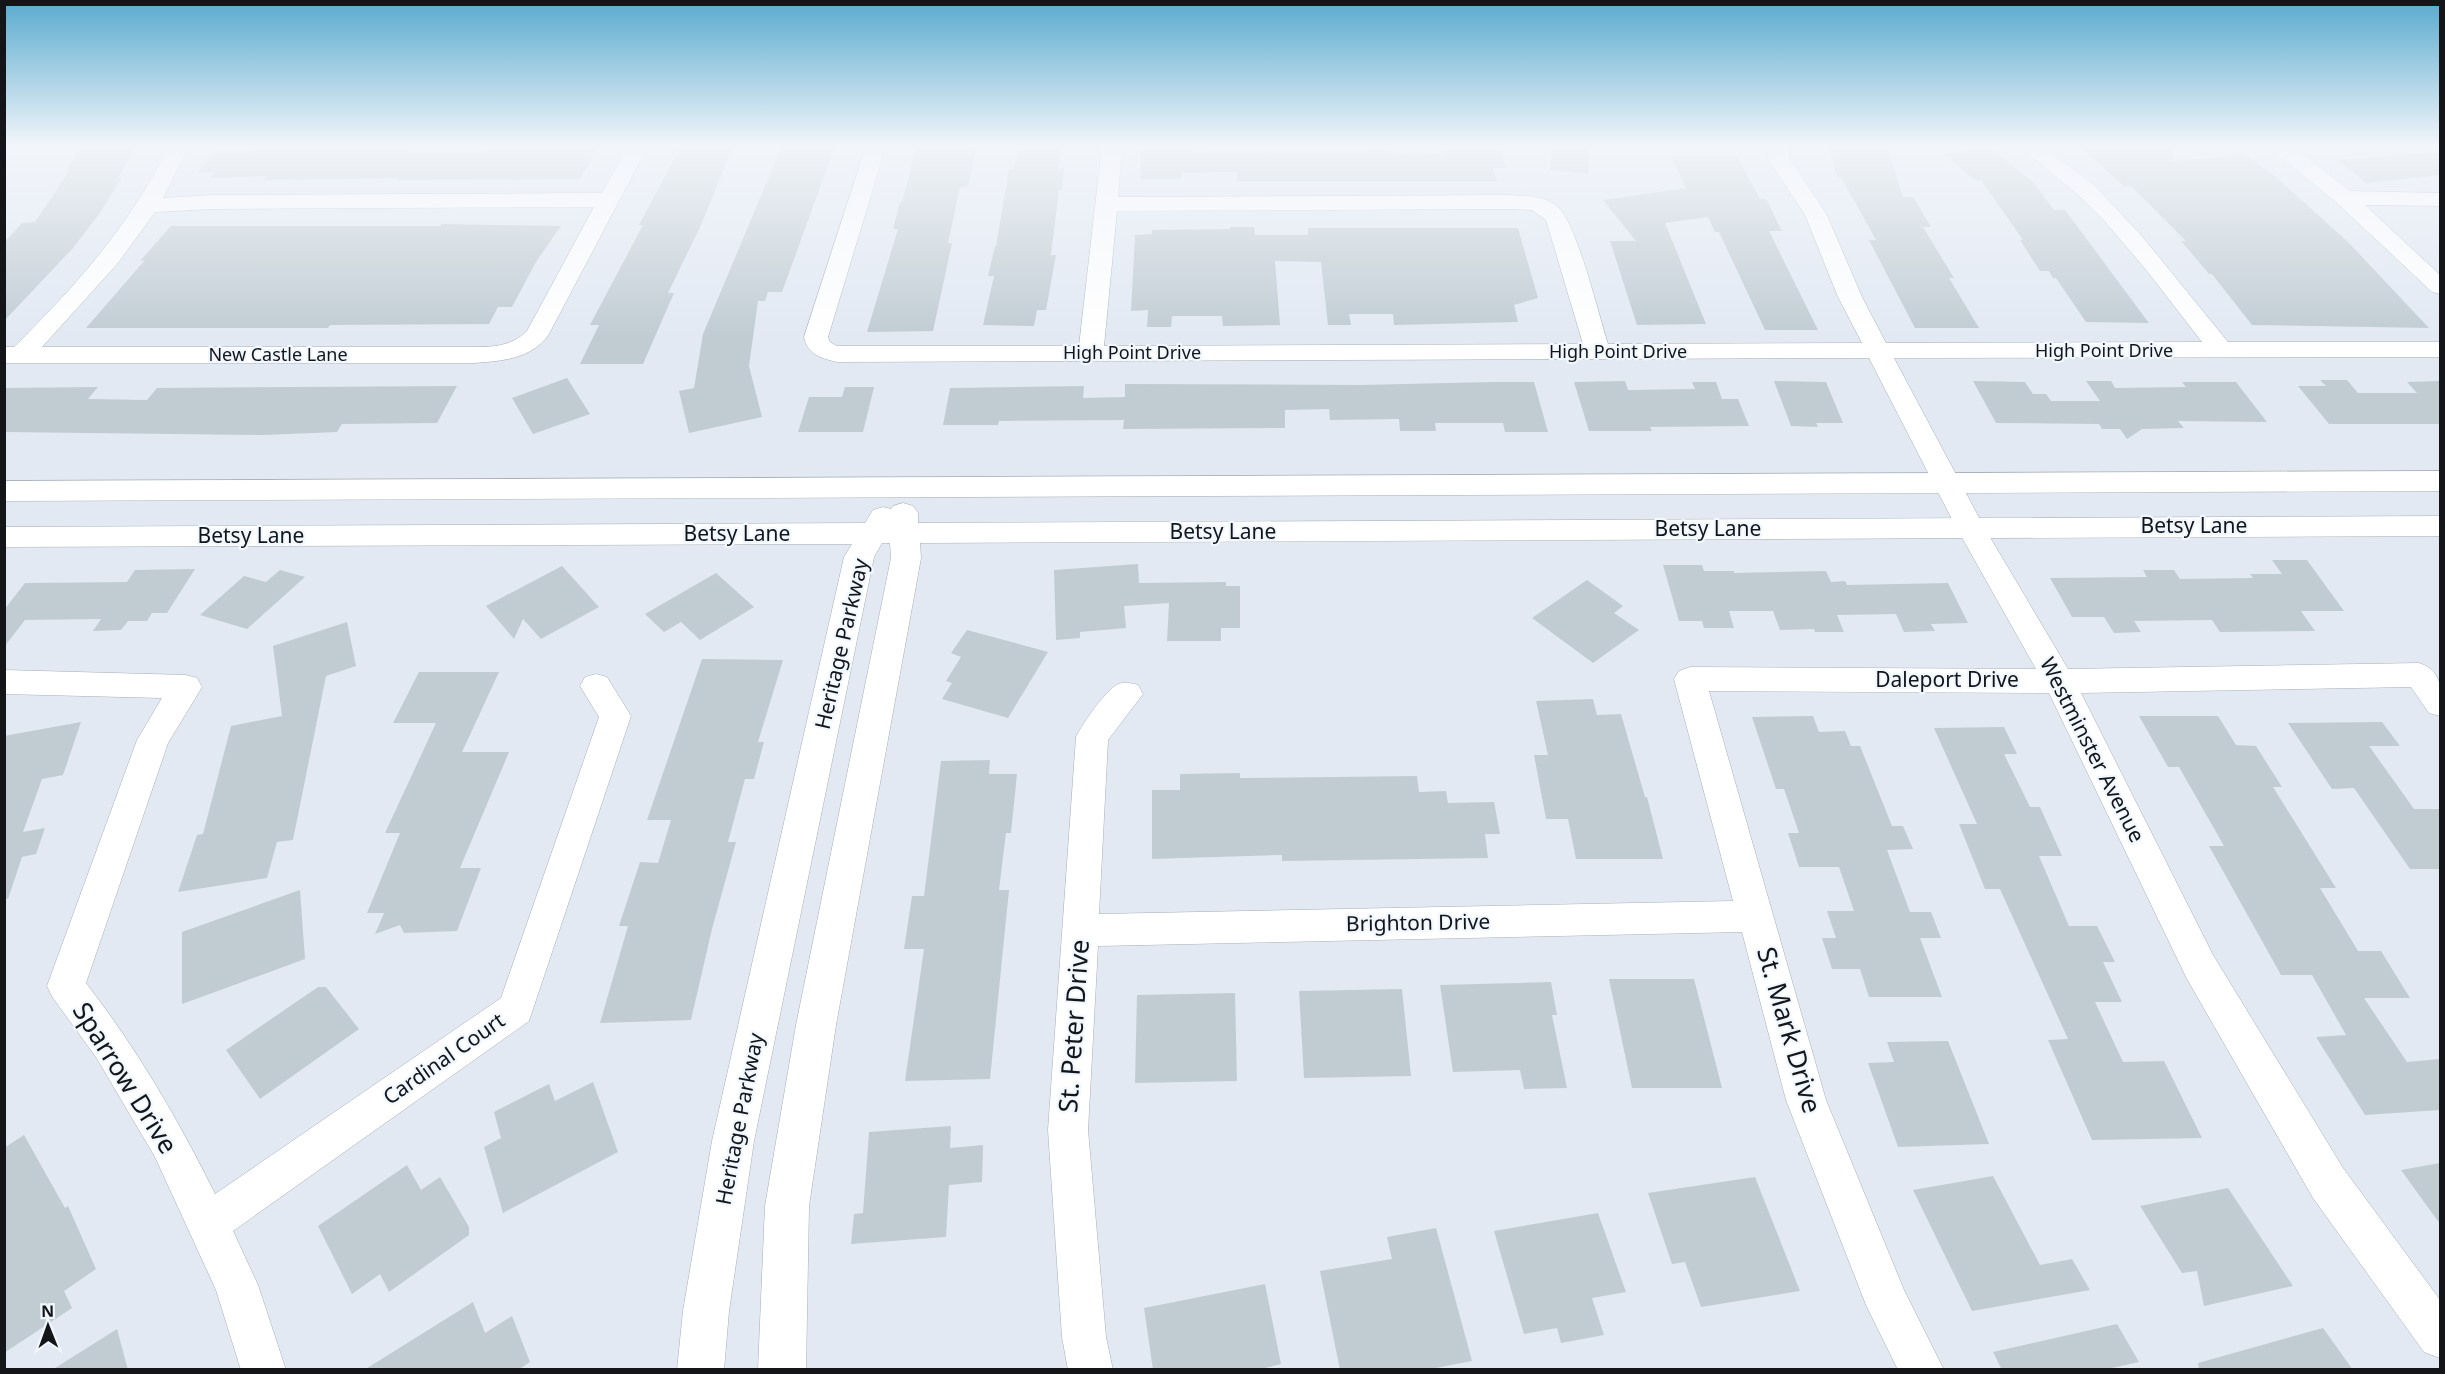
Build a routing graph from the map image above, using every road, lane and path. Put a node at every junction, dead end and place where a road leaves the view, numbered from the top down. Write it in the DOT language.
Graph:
graph roads {
  1 [pos="144,210"];
  2 [pos="604,210"];
  3 [pos="856,210"];
  4 [pos="1105,210"];
  5 [pos="1550,210"];
  6 [pos="1813,210"];
  7 [pos="2108,210"];
  8 [pos="2357,210"];
  9 [pos="2440,288"];
  10 [pos="2440,349"];
  11 [pos="2221,350"];
  12 [pos="1598,352"];
  13 [pos="1879,352"];
  14 [pos="1091,353"];
  15 [pos="13,355"];
  16 [pos="2440,481"];
  17 [pos="1947,482"];
  18 [pos="1363,486"];
  19 [pos="901,487"];
  20 [pos="4,491"];
  21 [pos="2440,526"];
  22 [pos="1970,527"];
  23 [pos="1369,531"];
  24 [pos="890,533"];
  25 [pos="4,537"];
  26 [pos="1690,679"];
  27 [pos="2059,681"];
  28 [pos="4,682"];
  29 [pos="596,686"];
  30 [pos="1127,694"];
  31 [pos="2440,704"];
  32 [pos="1755,916"];
  33 [pos="1080,930"];
  34 [pos="207,1224"];
  35 [pos="2440,1335"];
  36 [pos="264,1370"];
  37 [pos="700,1370"];
  38 [pos="782,1370"];
  39 [pos="1091,1370"];
  40 [pos="1922,1370"];
  1 -- 15 [label="street"];
  2 -- 15 [label="street, New Castle Lane"];
  3 -- 14 [label="street, High Point Drive"];
  4 -- 14 [label="street"];
  5 -- 12 [label="street"];
  6 -- 13 [label="street, Westminster Avenue"];
  7 -- 11 [label="street"];
  8 -- 9 [label="street"];
  10 -- 11 [label="street, High Point Drive"];
  11 -- 13 [label="street, High Point Drive"];
  12 -- 13 [label="street, High Point Drive"];
  12 -- 14 [label="street, High Point Drive"];
  13 -- 17 [label="street, Westminster Avenue"];
  16 -- 17 [label="main road"];
  17 -- 18 [label="main road"];
  17 -- 22 [label="street, Westminster Avenue"];
  18 -- 19 [label="main road"];
  18 -- 23 [label="main road"];
  19 -- 20 [label="main road"];
  19 -- 24 [label="main road, Heritage Parkway"];
  21 -- 22 [label="main road, Betsy Lane"];
  22 -- 23 [label="main road, Betsy Lane"];
  22 -- 27 [label="street, Westminster Avenue"];
  23 -- 24 [label="main road, Betsy Lane"];
  24 -- 25 [label="main road, Betsy Lane"];
  24 -- 37 [label="main road, Heritage Parkway"];
  24 -- 38 [label="main road, Heritage Parkway"];
  26 -- 27 [label="street, Daleport Drive"];
  26 -- 32 [label="street, St. Mark Drive"];
  27 -- 31 [label="street, Daleport Drive"];
  27 -- 35 [label="street, Westminster Avenue"];
  28 -- 34 [label="street, Sparrow Drive"];
  29 -- 34 [label="street, Cardinal Court"];
  30 -- 33 [label="street, St. Peter Drive"];
  32 -- 33 [label="street, Brighton Drive"];
  32 -- 40 [label="street, St. Mark Drive"];
  33 -- 39 [label="street, St. Peter Drive"];
  34 -- 36 [label="street, Sparrow Drive"];
}
